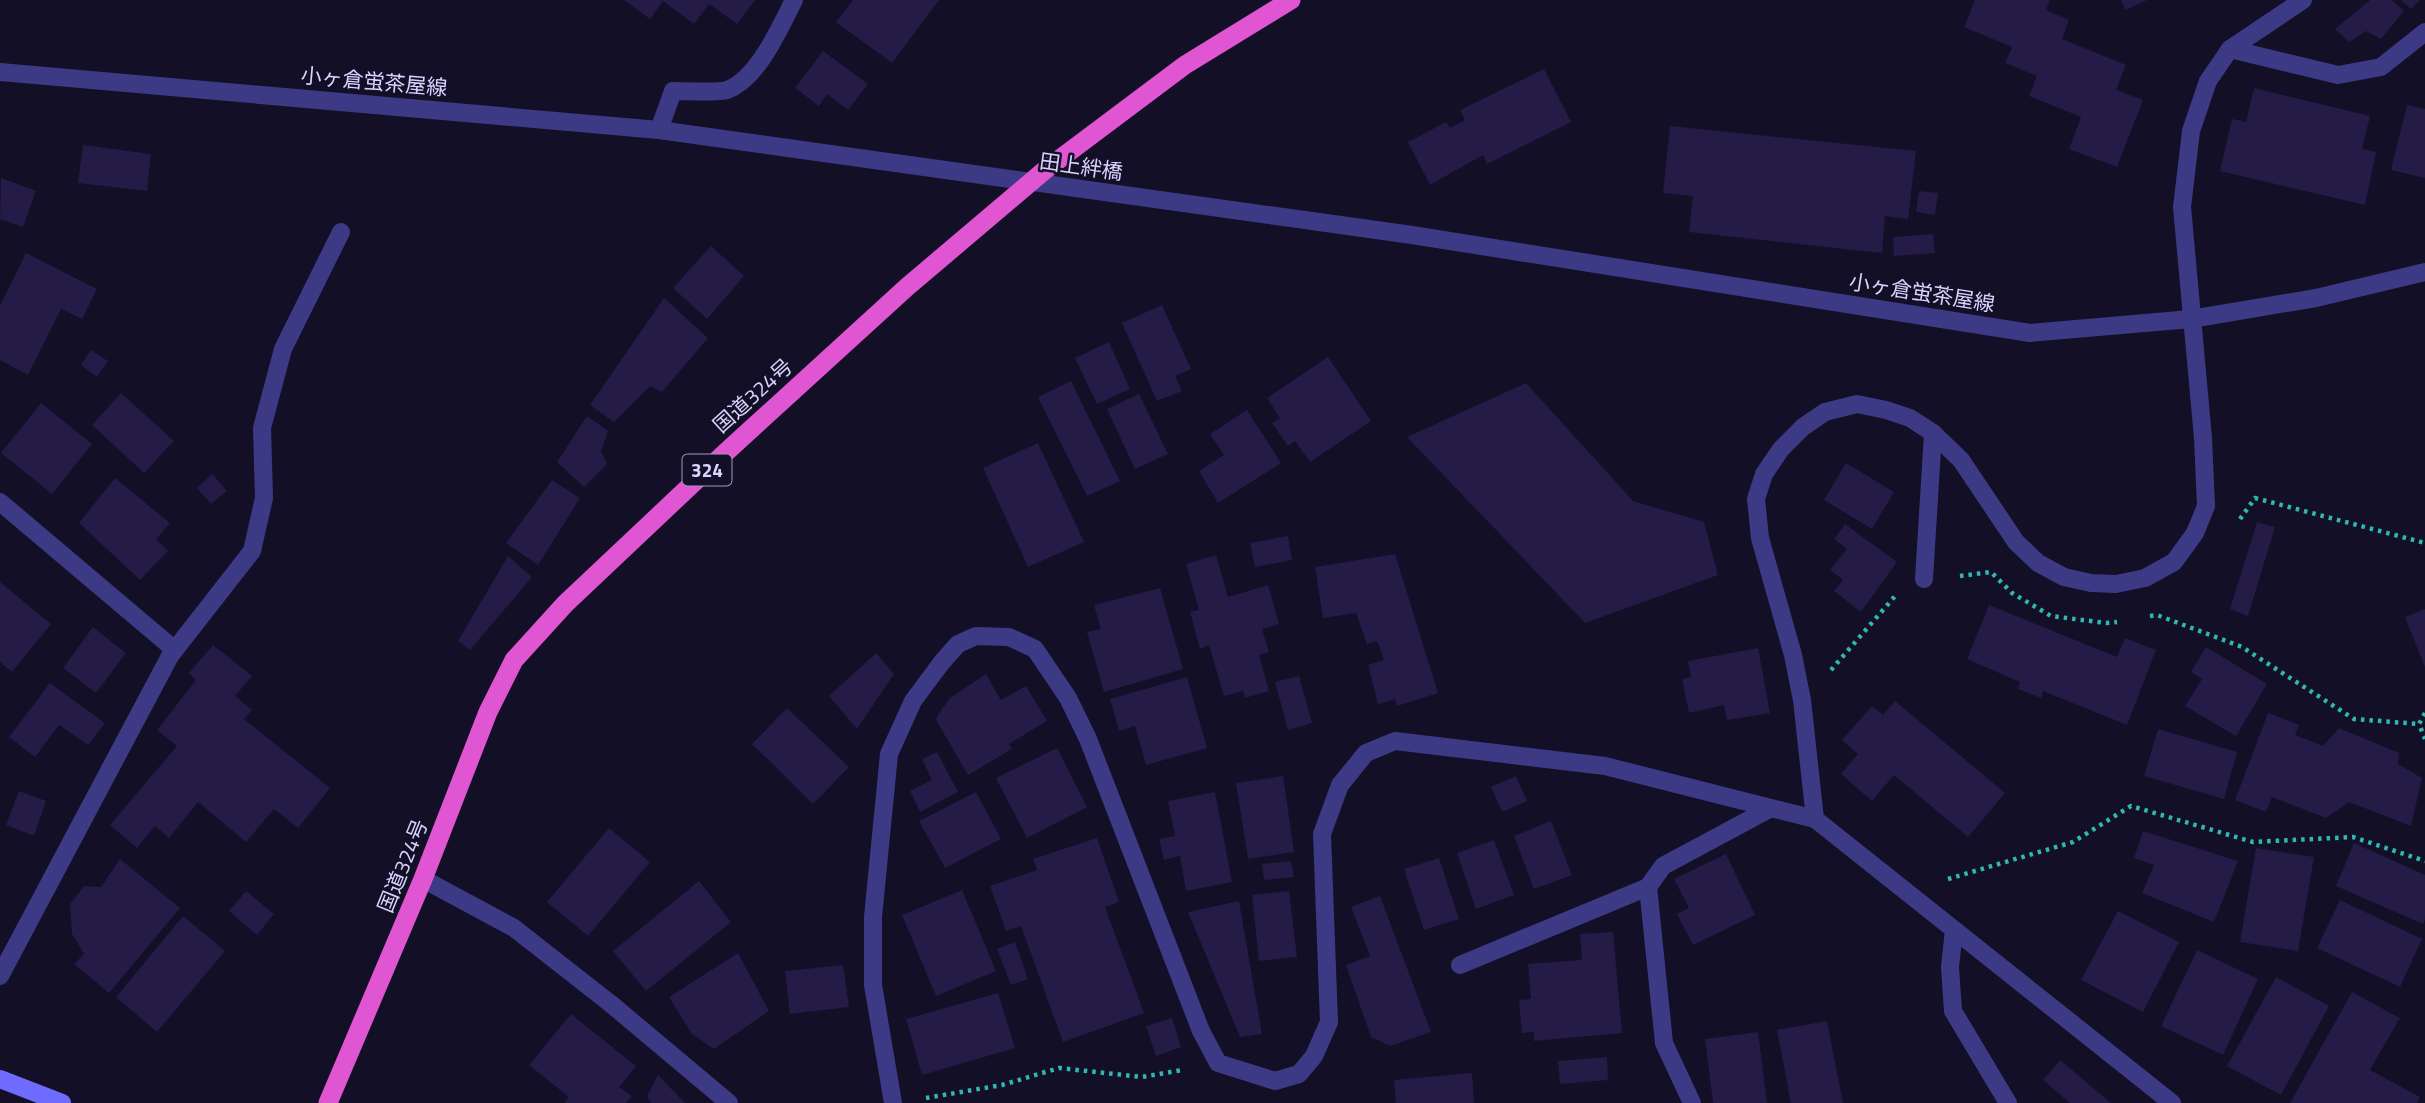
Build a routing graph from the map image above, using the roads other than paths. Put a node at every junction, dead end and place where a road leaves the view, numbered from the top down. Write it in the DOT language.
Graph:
graph roads {
  1 [pos="794,0"];
  2 [pos="1291,0"];
  3 [pos="2303,0"];
  4 [pos="2425,32"];
  5 [pos="2230,49"];
  6 [pos="0,72"];
  7 [pos="659,130"];
  8 [pos="743,144"];
  9 [pos="341,232"];
  10 [pos="1412,235"];
  11 [pos="2425,272"];
  12 [pos="2192,319"];
  13 [pos="1933,433"];
  14 [pos="0,502"];
  15 [pos="1924,579"];
  16 [pos="174,650"];
  17 [pos="1771,808"];
  18 [pos="1815,819"];
  19 [pos="423,879"];
  20 [pos="1648,887"];
  21 [pos="1954,930"];
  22 [pos="1460,965"];
  23 [pos="0,976"];
  24 [pos="0,1079"];
  25 [pos="62,1103"];
  26 [pos="328,1103"];
  27 [pos="729,1103"];
  28 [pos="893,1103"];
  29 [pos="1692,1103"];
  30 [pos="2008,1103"];
  31 [pos="2172,1103"];
  1 -- 7 [label="street"];
  2 -- 19 [label="highway, 国道324号 / 324"];
  3 -- 5 [label="street"];
  4 -- 5 [label="street"];
  5 -- 12 [label="street"];
  6 -- 7 [label="street, 小ヶ倉蛍茶屋線"];
  7 -- 8 [label="street, 小ヶ倉蛍茶屋線"];
  8 -- 10 [label="street, 田上絆橋"];
  9 -- 16 [label="street"];
  10 -- 12 [label="street, 小ヶ倉蛍茶屋線"];
  11 -- 12 [label="street, 小ヶ倉蛍茶屋線"];
  12 -- 13 [label="street"];
  13 -- 15 [label="street"];
  13 -- 18 [label="street"];
  14 -- 16 [label="street"];
  16 -- 23 [label="street"];
  17 -- 18 [label="street"];
  17 -- 20 [label="street"];
  17 -- 28 [label="street"];
  18 -- 21 [label="street"];
  19 -- 26 [label="highway, 国道324号 / 324"];
  19 -- 27 [label="street"];
  20 -- 22 [label="street"];
  20 -- 29 [label="street"];
  21 -- 30 [label="street"];
  21 -- 31 [label="street"];
  24 -- 25 [label="main road"];
}
